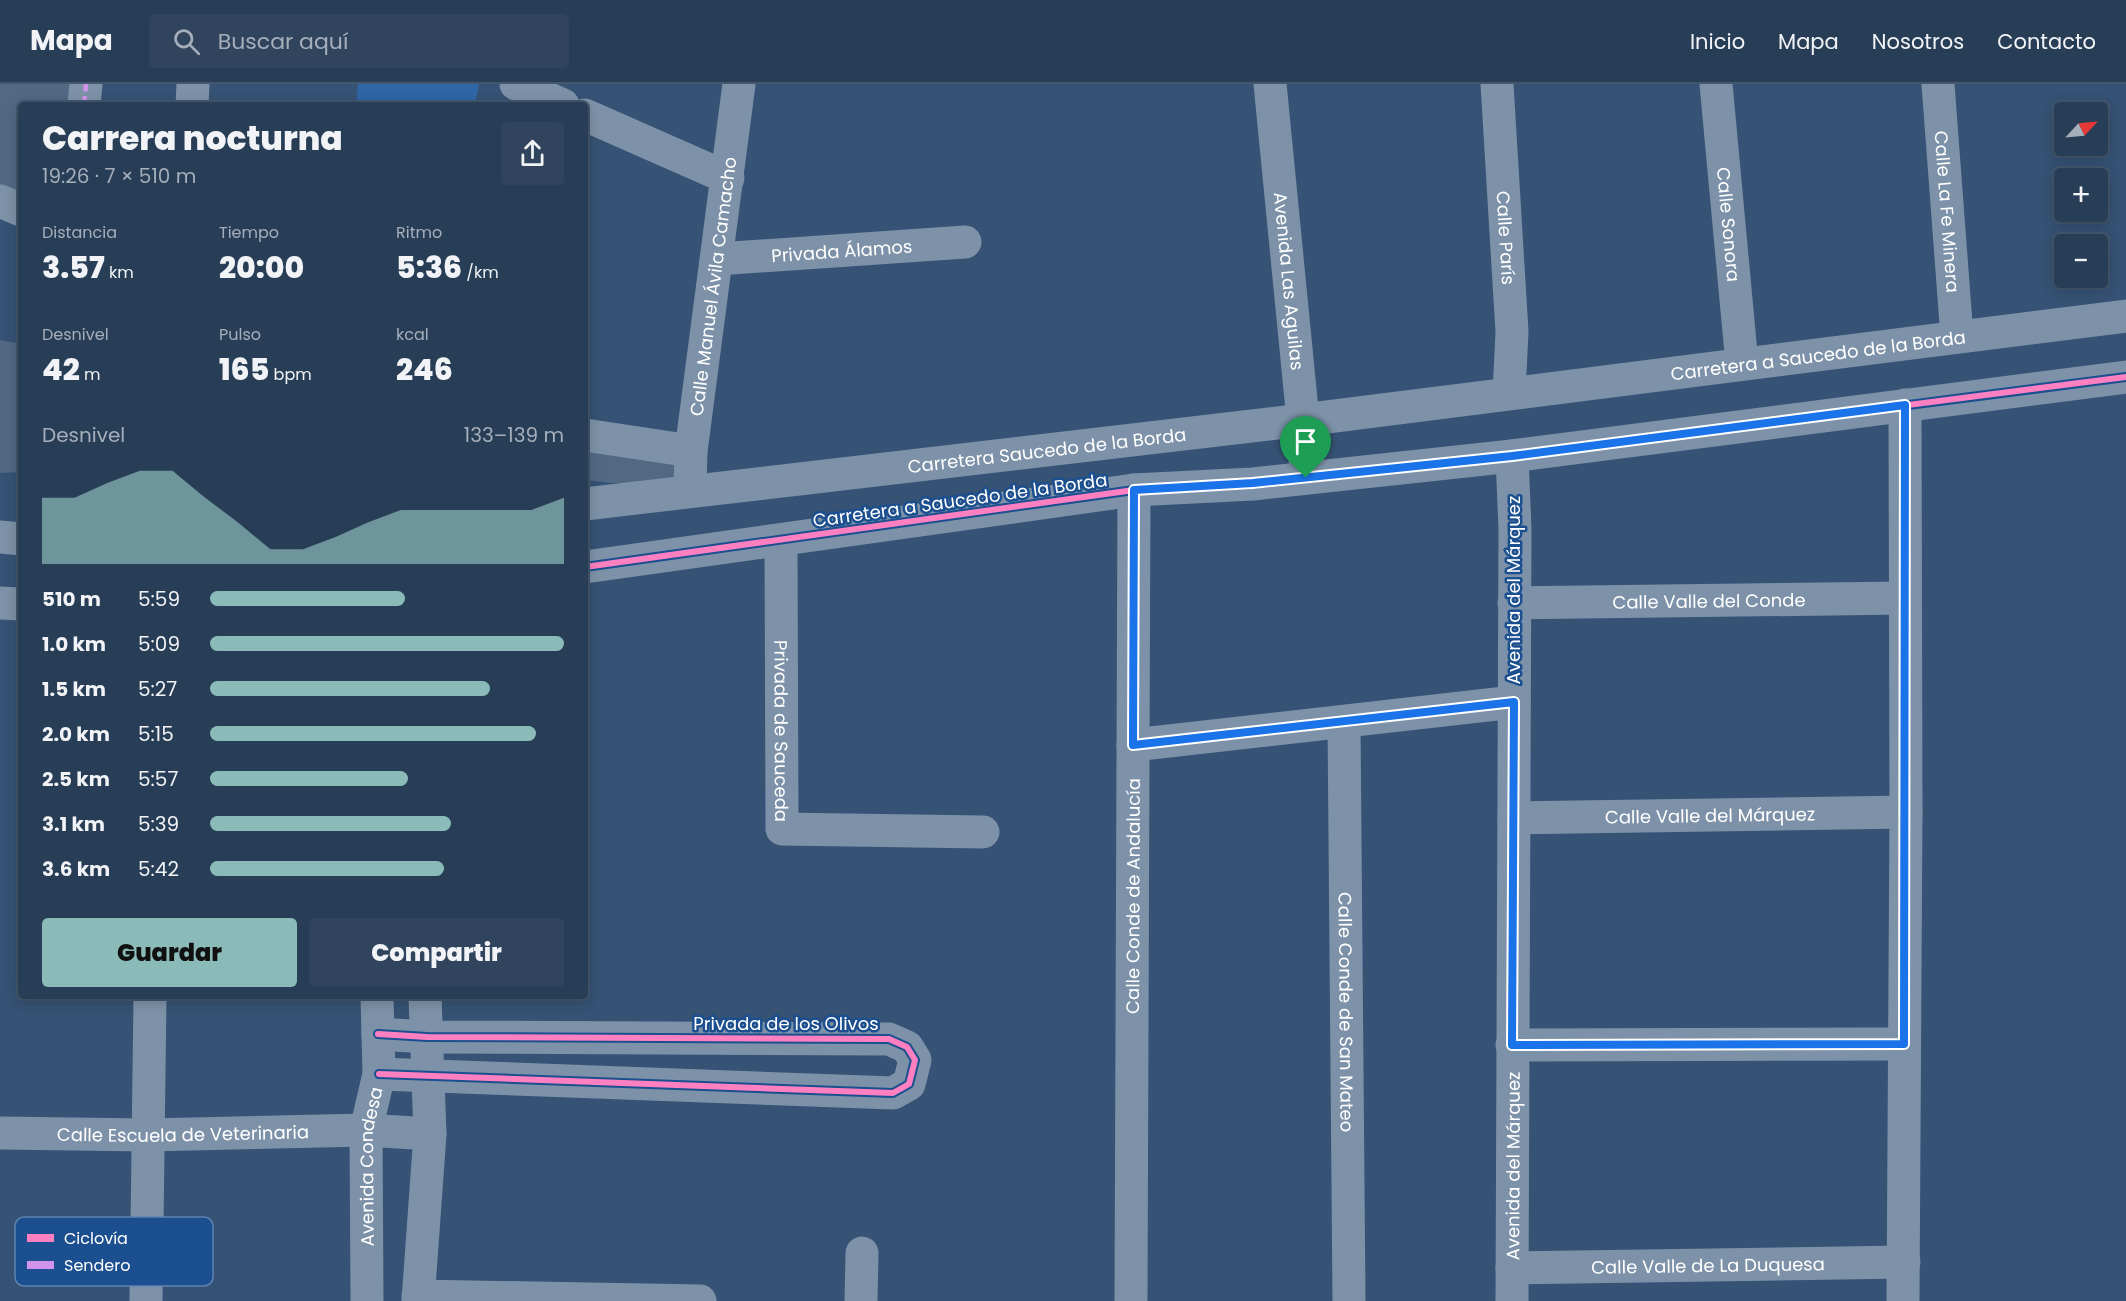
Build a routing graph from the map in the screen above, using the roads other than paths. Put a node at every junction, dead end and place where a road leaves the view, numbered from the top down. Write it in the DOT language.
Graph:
graph roads {
  1 [pos="86,84"];
  2 [pos="193,84"];
  3 [pos="516,84"];
  4 [pos="739,84"];
  5 [pos="1270,84"];
  6 [pos="1497,84"];
  7 [pos="1716,84"];
  8 [pos="1938,84"];
  9 [pos="84,102"];
  10 [pos="192,102"];
  11 [pos="556,102"];
  12 [pos="588,116"];
  13 [pos="728,178"];
  14 [pos="0,201"];
  15 [pos="18,209"];
  16 [pos="965,242"];
  17 [pos="718,259"];
  18 [pos="2126,316"];
  19 [pos="1958,337"];
  20 [pos="1742,364"];
  21 [pos="2126,377"];
  22 [pos="1509,393"];
  23 [pos="1905,405"];
  24 [pos="1303,420"];
  25 [pos="588,435"];
  26 [pos="691,452"];
  27 [pos="1512,456"];
  28 [pos="1306,478"];
  29 [pos="1134,490"];
  30 [pos="690,492"];
  31 [pos="588,504"];
  32 [pos="0,537"];
  33 [pos="18,538"];
  34 [pos="781,541"];
  35 [pos="588,567"];
  36 [pos="1905,598"];
  37 [pos="0,603"];
  38 [pos="1514,603"];
  39 [pos="18,604"];
  40 [pos="1514,702"];
  41 [pos="1344,722"];
  42 [pos="1133,745"];
  43 [pos="1906,812"];
  44 [pos="1514,818"];
  45 [pos="982,832"];
  46 [pos="150,999"];
  47 [pos="377,999"];
  48 [pos="425,999"];
  49 [pos="378,1034"];
  50 [pos="427,1037"];
  51 [pos="514,1037"];
  52 [pos="716,1038"];
  53 [pos="1904,1044"];
  54 [pos="1512,1045"];
  55 [pos="379,1074"];
  56 [pos="428,1077"];
  57 [pos="515,1080"];
  58 [pos="713,1087"];
  59 [pos="366,1130"];
  60 [pos="0,1133"];
  61 [pos="430,1134"];
  62 [pos="148,1135"];
  63 [pos="147,1217"];
  64 [pos="862,1253"];
  65 [pos="1904,1262"];
  66 [pos="1512,1268"];
  67 [pos="146,1286"];
  68 [pos="418,1299"];
  69 [pos="146,1301"];
  70 [pos="367,1301"];
  71 [pos="700,1301"];
  72 [pos="861,1301"];
  73 [pos="1131,1301"];
  74 [pos="1349,1301"];
  75 [pos="1512,1301"];
  76 [pos="1903,1301"];
  1 -- 9 [label="street"];
  2 -- 10 [label="street"];
  3 -- 11 [label="street"];
  4 -- 13 [label="street, Calle Manuel Ávila Camacho"];
  5 -- 24 [label="street, Avenida Las Aguilas"];
  6 -- 22 [label="street, Calle París"];
  7 -- 20 [label="street, Calle Sonora"];
  8 -- 19 [label="street, Calle La Fe Minera"];
  12 -- 13 [label="street"];
  13 -- 17 [label="street, Calle Manuel Ávila Camacho"];
  14 -- 15 [label="street"];
  16 -- 17 [label="street, Privada Álamos"];
  17 -- 26 [label="street, Calle Manuel Ávila Camacho"];
  18 -- 19 [label="street, Carretera a Saucedo de la Borda"];
  19 -- 20 [label="street, Carretera a Saucedo de la Borda"];
  20 -- 22 [label="street, Carretera a Saucedo de la Borda"];
  21 -- 23 [label="street, Carretera a Saucedo de la Borda"];
  22 -- 24 [label="street, Carretera Saucedo de la Borda"];
  23 -- 27 [label="street, Carretera a Saucedo de la Borda"];
  23 -- 36 [label="street"];
  24 -- 28 [label="street, Avenida Las Aguilas"];
  24 -- 30 [label="street, Carretera Saucedo de la Borda"];
  25 -- 26 [label="street"];
  26 -- 30 [label="street, Calle Manuel Ávila Camacho"];
  27 -- 28 [label="street, Carretera a Saucedo de la Borda"];
  27 -- 38 [label="street, Avenida del Márquez"];
  28 -- 29 [label="street, Carretera a Saucedo de la Borda"];
  29 -- 34 [label="street, Carretera a Saucedo de la Borda"];
  29 -- 42 [label="street, Calle Conde de Andalucía"];
  30 -- 31 [label="street, Carretera Saucedo de la Borda"];
  32 -- 33 [label="street"];
  34 -- 35 [label="street, Carretera a Saucedo de la Borda"];
  34 -- 45 [label="street, Privada de Sauceda"];
  36 -- 38 [label="street, Calle Valle del Conde"];
  36 -- 43 [label="street"];
  37 -- 39 [label="street"];
  38 -- 40 [label="street, Avenida del Márquez"];
  40 -- 41 [label="street"];
  40 -- 44 [label="street, Avenida del Márquez"];
  41 -- 42 [label="street"];
  41 -- 74 [label="street, Calle Conde de San Mateo"];
  42 -- 73 [label="street, Calle Conde de Andalucía"];
  43 -- 44 [label="street, Calle Valle del Márquez"];
  43 -- 53 [label="street"];
  44 -- 54 [label="street, Avenida del Márquez"];
  46 -- 62 [label="street"];
  47 -- 49 [label="street, Avenida Condesa"];
  48 -- 50 [label="street"];
  49 -- 50 [label="street, Privada de los Olivos"];
  49 -- 55 [label="street, Avenida Condesa"];
  50 -- 51 [label="street, Privada de los Olivos"];
  50 -- 56 [label="street"];
  51 -- 52 [label="street, Privada de los Olivos"];
  51 -- 57 [label="street"];
  52 -- 58 [label="street"];
  52 -- 58 [label="street, Privada de los Olivos"];
  53 -- 54 [label="street"];
  53 -- 65 [label="street"];
  54 -- 66 [label="street, Avenida del Márquez"];
  55 -- 56 [label="street, Privada de los Olivos"];
  55 -- 59 [label="street, Avenida Condesa"];
  56 -- 57 [label="street, Privada de los Olivos"];
  56 -- 61 [label="street"];
  57 -- 58 [label="street, Privada de los Olivos"];
  59 -- 61 [label="street, Calle Escuela de Veterinaria"];
  59 -- 62 [label="street, Calle Escuela de Veterinaria"];
  59 -- 70 [label="street, Avenida Condesa"];
  60 -- 62 [label="street, Calle Escuela de Veterinaria"];
  61 -- 68 [label="street"];
  62 -- 63 [label="street"];
  64 -- 72 [label="street"];
  65 -- 66 [label="street, Calle Valle de La Duquesa"];
  65 -- 76 [label="street"];
  66 -- 75 [label="street, Avenida del Márquez"];
  67 -- 69 [label="street"];
  68 -- 71 [label="street"];
}
